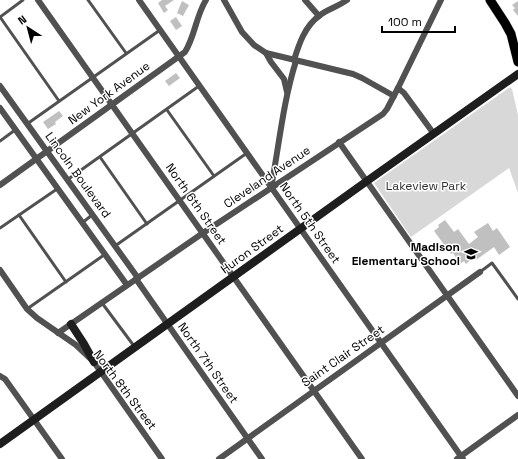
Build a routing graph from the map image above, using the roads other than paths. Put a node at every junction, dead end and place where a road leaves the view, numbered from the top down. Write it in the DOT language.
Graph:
graph roads {
  1 [pos="23,0"];
  2 [pos="38,0"];
  3 [pos="88,0"];
  4 [pos="139,0"];
  5 [pos="206,0"];
  6 [pos="224,0"];
  7 [pos="305,0"];
  8 [pos="347,0"];
  9 [pos="441,0"];
  10 [pos="490,0"];
  11 [pos="318,16"];
  12 [pos="0,17"];
  13 [pos="160,30"];
  14 [pos="126,53"];
  15 [pos="266,53"];
  16 [pos="178,57"];
  17 [pos="295,60"];
  18 [pos="518,62"];
  19 [pos="518,74"];
  20 [pos="93,77"];
  21 [pos="0,86"];
  22 [pos="199,86"];
  23 [pos="398,88"];
  24 [pos="288,96"];
  25 [pos="394,96"];
  26 [pos="59,101"];
  27 [pos="112,105"];
  28 [pos="0,108"];
  29 [pos="166,110"];
  30 [pos="27,124"];
  31 [pos="16,130"];
  32 [pos="132,134"];
  33 [pos="434,134"];
  34 [pos="0,141"];
  35 [pos="339,142"];
  36 [pos="47,152"];
  37 [pos="246,153"];
  38 [pos="100,157"];
  39 [pos="36,159"];
  40 [pos="214,176"];
  41 [pos="67,180"];
  42 [pos="366,181"];
  43 [pos="0,185"];
  44 [pos="271,188"];
  45 [pos="57,189"];
  46 [pos="180,200"];
  47 [pos="19,215"];
  48 [pos="92,215"];
  49 [pos="82,223"];
  50 [pos="147,224"];
  51 [pos="0,228"];
  52 [pos="300,229"];
  53 [pos="203,233"];
  54 [pos="115,246"];
  55 [pos="105,255"];
  56 [pos="0,270"];
  57 [pos="480,272"];
  58 [pos="234,277"];
  59 [pos="137,278"];
  60 [pos="66,282"];
  61 [pos="127,285"];
  62 [pos="447,295"];
  63 [pos="518,299"];
  64 [pos="102,303"];
  65 [pos="27,309"];
  66 [pos="71,324"];
  67 [pos="168,324"];
  68 [pos="58,333"];
  69 [pos="381,343"];
  70 [pos="135,348"];
  71 [pos="94,362"];
  72 [pos="101,372"];
  73 [pos="0,376"];
  74 [pos="314,390"];
  75 [pos="518,396"];
  76 [pos="518,415"];
  77 [pos="34,419"];
  78 [pos="248,438"];
  79 [pos="0,444"];
  80 [pos="460,458"];
  81 [pos="62,459"];
  82 [pos="162,459"];
  83 [pos="219,459"];
  84 [pos="262,459"];
  85 [pos="362,459"];
  1 -- 12 [label="lane"];
  2 -- 20 [label="street, North 6th Street"];
  3 -- 14 [label="lane"];
  4 -- 13 [label="street, North 5th Street"];
  5 -- 16 [label="street, New York Avenue"];
  6 -- 15 [label="street"];
  7 -- 11 [label="street"];
  8 -- 11 [label="street"];
  9 -- 23 [label="street, Cleveland Avenue"];
  10 -- 18 [label="main road"];
  11 -- 17 [label="street"];
  12 -- 26 [label="lane"];
  13 -- 14 [label="lane"];
  13 -- 16 [label="street, North 5th Street"];
  14 -- 20 [label="lane"];
  15 -- 17 [label="street"];
  15 -- 24 [label="street"];
  16 -- 22 [label="street, North 5th Street"];
  16 -- 27 [label="street, New York Avenue"];
  17 -- 24 [label="street"];
  17 -- 25 [label="street"];
  19 -- 33 [label="street, Huron Street"];
  20 -- 26 [label="lane"];
  20 -- 27 [label="street, North 6th Street"];
  21 -- 30 [label="street, Lincoln Boulevard"];
  22 -- 29 [label="lane"];
  22 -- 37 [label="street, North 5th Street"];
  23 -- 25 [label="street, Cleveland Avenue"];
  23 -- 33 [label="street"];
  24 -- 44 [label="street"];
  25 -- 35 [label="street, Cleveland Avenue"];
  26 -- 30 [label="lane"];
  27 -- 32 [label="street, North 6th Street"];
  27 -- 36 [label="street, New York Avenue"];
  28 -- 31 [label="street, Lincoln Boulevard"];
  29 -- 32 [label="lane"];
  29 -- 40 [label="lane"];
  30 -- 36 [label="street, Lincoln Boulevard"];
  31 -- 34 [label="lane"];
  31 -- 39 [label="street, Lincoln Boulevard"];
  32 -- 38 [label="lane"];
  32 -- 46 [label="street, North 6th Street"];
  33 -- 42 [label="street, Huron Street"];
  35 -- 42 [label="street"];
  35 -- 44 [label="street, Cleveland Avenue"];
  36 -- 39 [label="street, New York Avenue"];
  36 -- 41 [label="street, Lincoln Boulevard"];
  37 -- 40 [label="lane"];
  37 -- 44 [label="street, North 5th Street"];
  38 -- 41 [label="lane"];
  38 -- 50 [label="lane"];
  39 -- 43 [label="street, New York Avenue"];
  39 -- 45 [label="street, Lincoln Boulevard"];
  40 -- 46 [label="lane"];
  41 -- 48 [label="street, Lincoln Boulevard"];
  42 -- 52 [label="street, Huron Street"];
  42 -- 62 [label="street"];
  44 -- 52 [label="street, North 5th Street"];
  44 -- 53 [label="street, Cleveland Avenue"];
  45 -- 47 [label="lane"];
  45 -- 49 [label="street, Lincoln Boulevard"];
  46 -- 50 [label="lane"];
  46 -- 53 [label="street, North 6th Street"];
  47 -- 51 [label="lane"];
  47 -- 60 [label="lane"];
  48 -- 49 [label="lane"];
  48 -- 54 [label="street, Lincoln Boulevard"];
  49 -- 55 [label="street, Lincoln Boulevard"];
  50 -- 54 [label="lane"];
  52 -- 58 [label="street, Huron Street"];
  52 -- 69 [label="street, North 5th Street"];
  53 -- 58 [label="street, North 6th Street"];
  53 -- 59 [label="street, Cleveland Avenue"];
  54 -- 59 [label="street, Lincoln Boulevard"];
  55 -- 60 [label="lane"];
  55 -- 61 [label="street, Lincoln Boulevard"];
  56 -- 65 [label="street, North 8th Street"];
  57 -- 62 [label="street, Saint Clair Street"];
  57 -- 63 [label="lane"];
  58 -- 67 [label="street, Huron Street"];
  58 -- 74 [label="street, North 6th Street"];
  59 -- 61 [label="street, Cleveland Avenue"];
  59 -- 67 [label="street, North 7th Street"];
  60 -- 65 [label="lane"];
  61 -- 64 [label="street, Cleveland Avenue"];
  62 -- 69 [label="street, Saint Clair Street"];
  62 -- 75 [label="street"];
  64 -- 66 [label="street, Cleveland Avenue"];
  64 -- 70 [label="lane"];
  65 -- 68 [label="street, North 8th Street"];
  66 -- 68 [label="street, Cleveland Avenue"];
  66 -- 71 [label="street"];
  67 -- 70 [label="street, Huron Street"];
  67 -- 78 [label="street, North 7th Street"];
  68 -- 71 [label="street, North 8th Street"];
  69 -- 74 [label="street, Saint Clair Street"];
  69 -- 80 [label="street, North 5th Street"];
  70 -- 72 [label="street, Huron Street"];
  71 -- 72 [label="street, North 8th Street"];
  72 -- 77 [label="street, Huron Street"];
  72 -- 82 [label="street, North 8th Street"];
  73 -- 77 [label="street"];
  74 -- 78 [label="street, Saint Clair Street"];
  74 -- 85 [label="street, North 6th Street"];
  76 -- 80 [label="street"];
  77 -- 79 [label="street, Huron Street"];
  77 -- 81 [label="street"];
  78 -- 83 [label="street, Saint Clair Street"];
  78 -- 84 [label="street, North 7th Street"];
}
